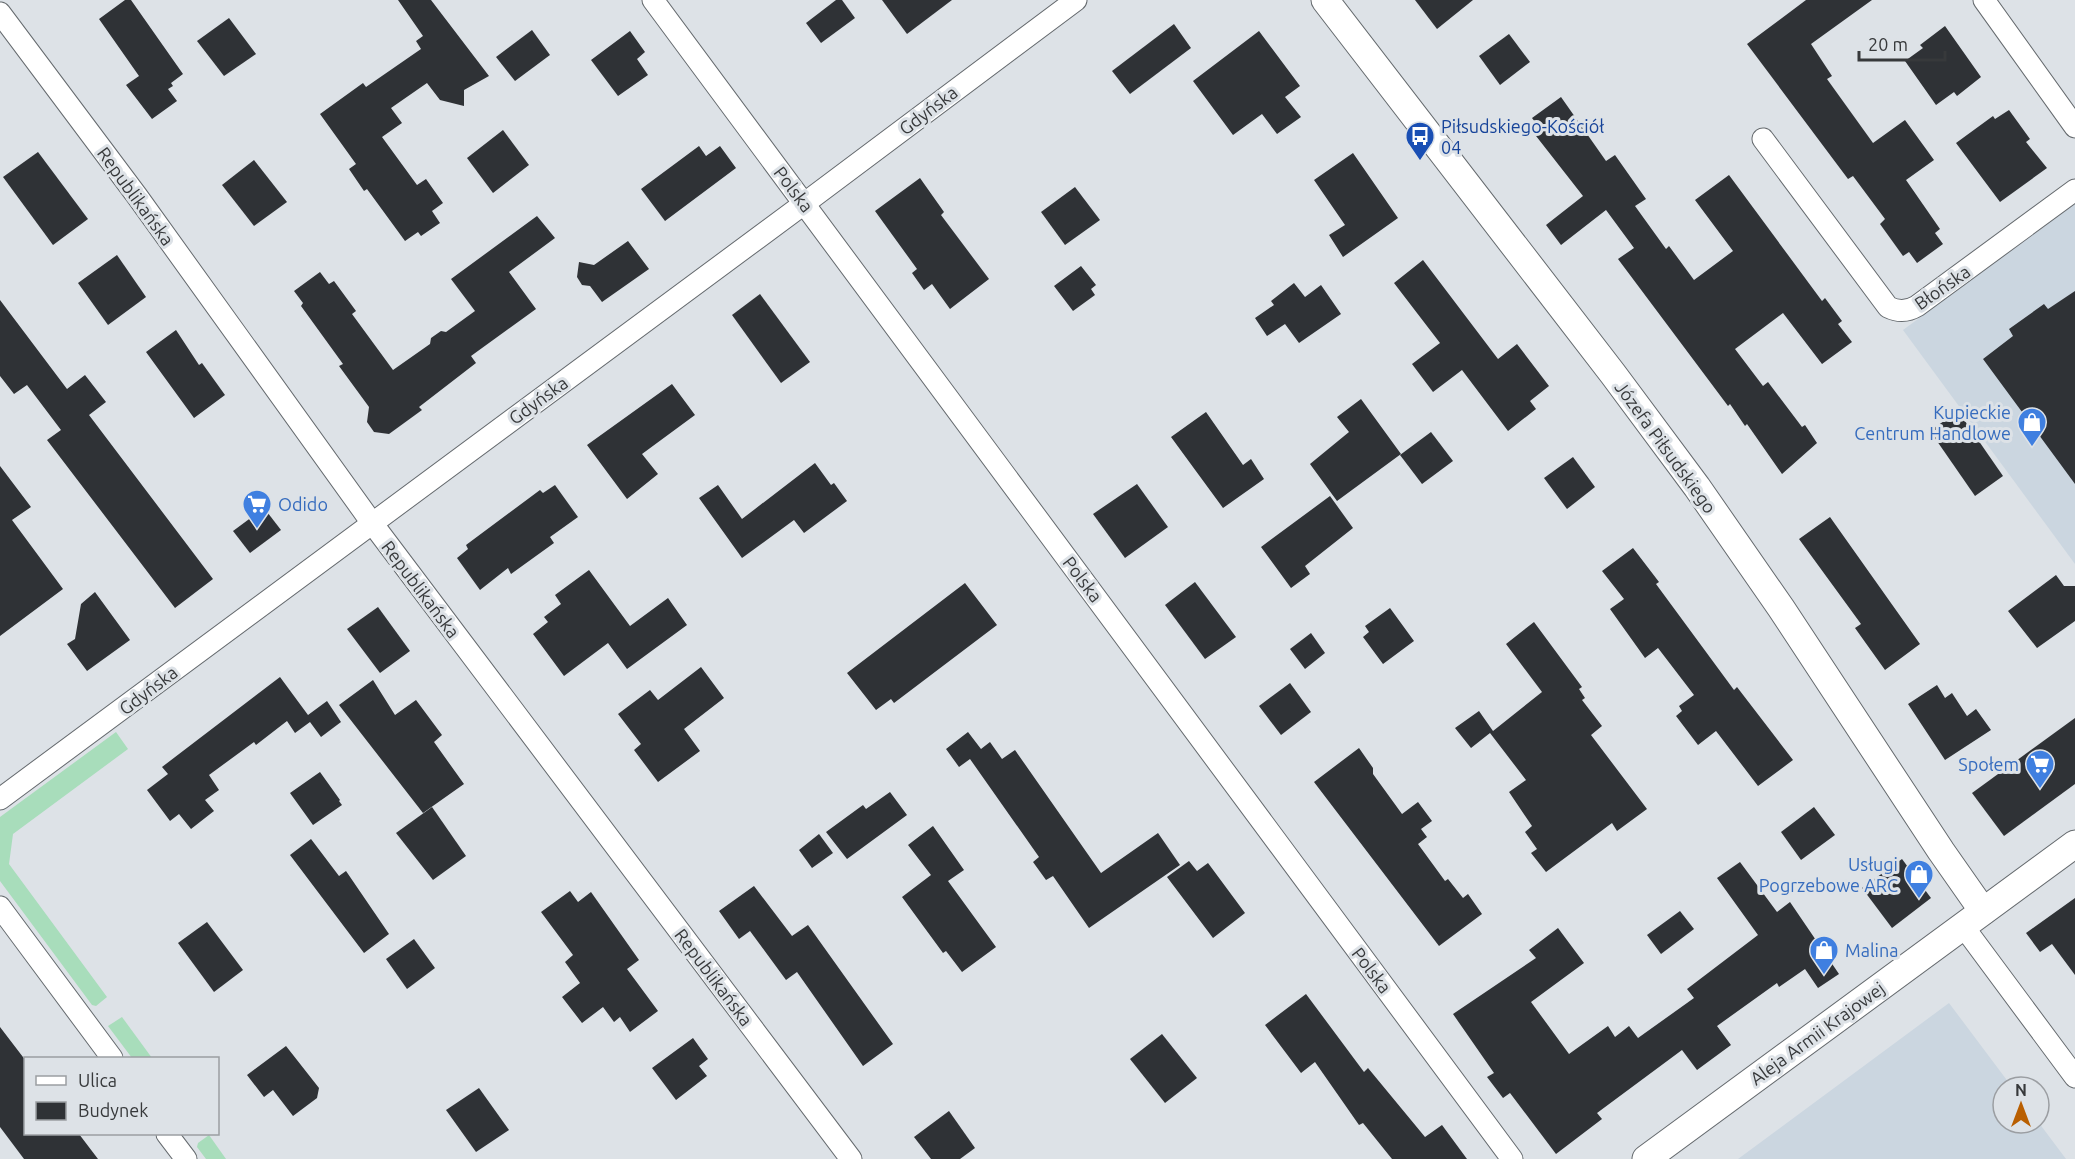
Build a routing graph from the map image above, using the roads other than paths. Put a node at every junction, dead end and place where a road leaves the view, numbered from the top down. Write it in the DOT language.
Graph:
graph roads {
  1 [pos="653,0"];
  2 [pos="1076,0"];
  3 [pos="1325,0"];
  4 [pos="1984,0"];
  5 [pos="0,13"];
  6 [pos="2075,127"];
  7 [pos="1763,139"];
  8 [pos="2075,190"];
  9 [pos="805,203"];
  10 [pos="372,523"];
  11 [pos="0,800"];
  12 [pos="2075,844"];
  13 [pos="0,907"];
  14 [pos="1973,919"];
  15 [pos="111,1057"];
  16 [pos="2075,1077"];
  17 [pos="168,1135"];
  18 [pos="186,1159"];
  19 [pos="850,1159"];
  20 [pos="1512,1159"];
  21 [pos="1646,1159"];
  1 -- 9 [label="street, Polska"];
  2 -- 9 [label="street, Gdyńska"];
  3 -- 14 [label="street, Józefa Piłsudskiego"];
  4 -- 6 [label="street"];
  5 -- 10 [label="street, Republikańska"];
  7 -- 8 [label="street, Błońska"];
  9 -- 10 [label="street, Gdyńska"];
  9 -- 20 [label="street, Polska"];
  10 -- 11 [label="street, Gdyńska"];
  10 -- 19 [label="street, Republikańska"];
  12 -- 14 [label="street, Aleja Armii Krajowej"];
  13 -- 15 [label="street"];
  14 -- 16 [label="street, Józefa Piłsudskiego"];
  14 -- 21 [label="street, Aleja Armii Krajowej"];
  17 -- 18 [label="street"];
}
